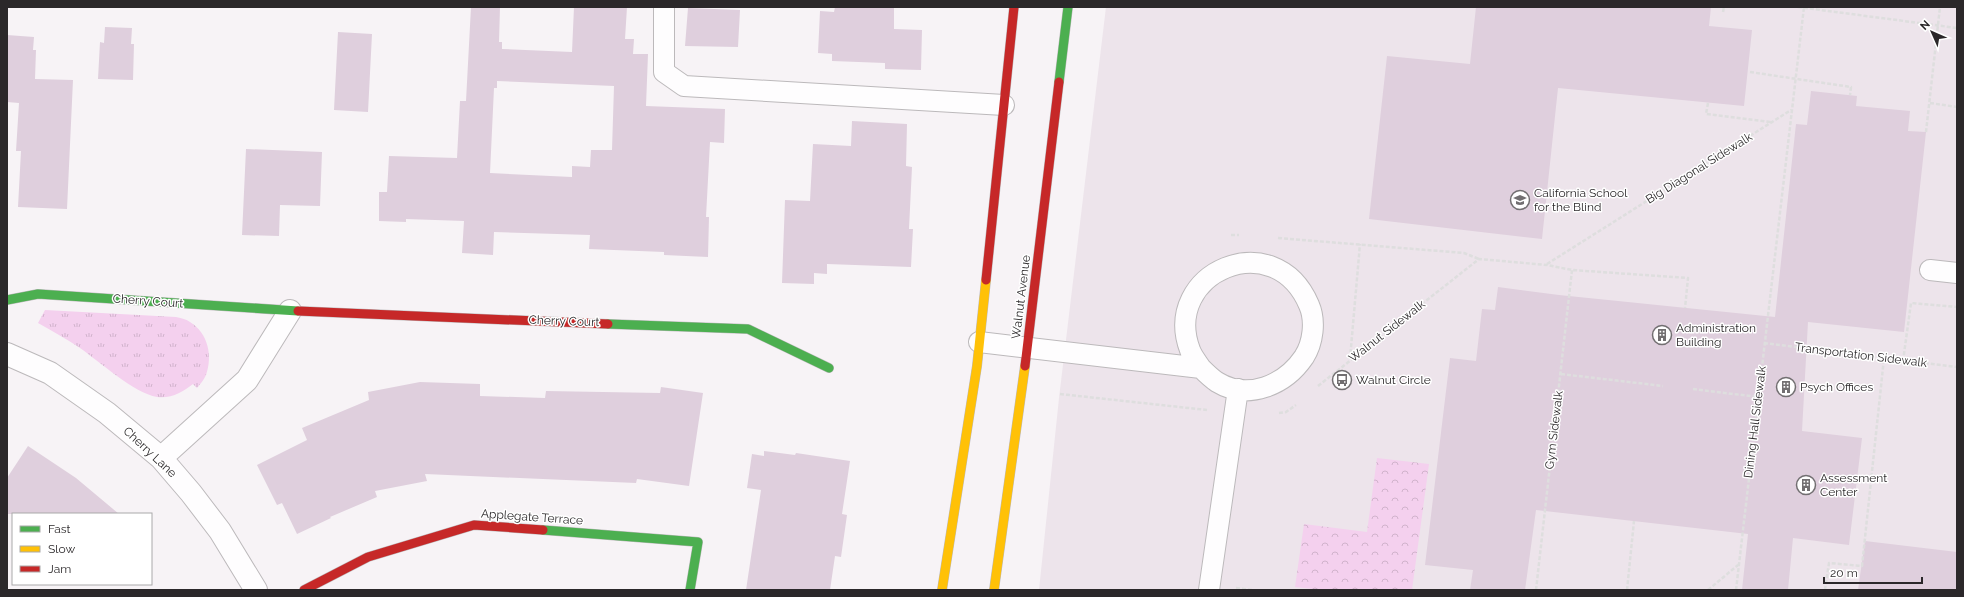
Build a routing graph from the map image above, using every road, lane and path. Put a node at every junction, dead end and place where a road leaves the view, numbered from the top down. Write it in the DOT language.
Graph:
graph roads {
  1 [pos="664,7"];
  2 [pos="1014,7"];
  3 [pos="1068,7"];
  4 [pos="1724,7"];
  5 [pos="1798,7"];
  6 [pos="1804,7"];
  7 [pos="1940,7"];
  8 [pos="1723,12"];
  9 [pos="1937,25"];
  10 [pos="1957,28"];
  11 [pos="1750,72"];
  12 [pos="1794,80"];
  13 [pos="1850,95"];
  14 [pos="1708,103"];
  15 [pos="1930,103"];
  16 [pos="1004,105"];
  17 [pos="1957,107"];
  18 [pos="1791,110"];
  19 [pos="1772,122"];
  20 [pos="1926,132"];
  21 [pos="1231,235"];
  22 [pos="1246,236"];
  23 [pos="1277,238"];
  24 [pos="1360,244"];
  25 [pos="1479,259"];
  26 [pos="1547,265"];
  27 [pos="1572,270"];
  28 [pos="1930,270"];
  29 [pos="1957,273"];
  30 [pos="7,300"];
  31 [pos="1957,307"];
  32 [pos="1685,308"];
  33 [pos="290,311"];
  34 [pos="979,342"];
  35 [pos="1764,343"];
  36 [pos="1027,349"];
  37 [pos="7,354"];
  38 [pos="1884,358"];
  39 [pos="1350,360"];
  40 [pos="1903,361"];
  41 [pos="1957,367"];
  42 [pos="829,368"];
  43 [pos="1201,368"];
  44 [pos="1561,374"];
  45 [pos="1663,386"];
  46 [pos="1315,388"];
  47 [pos="1238,389"];
  48 [pos="1693,389"];
  49 [pos="1060,394"];
  50 [pos="1758,397"];
  51 [pos="1298,403"];
  52 [pos="1236,414"];
  53 [pos="161,458"];
  54 [pos="1634,521"];
  55 [pos="1739,564"];
  56 [pos="256,590"];
  57 [pos="304,590"];
  58 [pos="690,590"];
  59 [pos="942,590"];
  60 [pos="994,590"];
  61 [pos="1209,590"];
  62 [pos="1536,590"];
  63 [pos="1627,590"];
  64 [pos="1708,590"];
  65 [pos="1736,590"];
  66 [pos="1825,590"];
  1 -- 16 [label="lane"];
  2 -- 16 [label="street"];
  3 -- 36 [label="street, Walnut Avenue"];
  4 -- 8 [label="path"];
  5 -- 6 [label="path"];
  6 -- 9 [label="path"];
  6 -- 12 [label="path, Dining Hall Sidewalk"];
  7 -- 9 [label="path"];
  9 -- 10 [label="path"];
  9 -- 15 [label="path"];
  11 -- 12 [label="path"];
  12 -- 13 [label="path"];
  12 -- 18 [label="path, Dining Hall Sidewalk"];
  14 -- 19 [label="path"];
  15 -- 17 [label="path"];
  15 -- 20 [label="path"];
  16 -- 34 [label="street"];
  18 -- 19 [label="path, Big Diagonal Sidewalk"];
  18 -- 35 [label="path, Dining Hall Sidewalk"];
  19 -- 26 [label="path, Big Diagonal Sidewalk"];
  21 -- 22 [label="path"];
  23 -- 24 [label="path"];
  24 -- 25 [label="path"];
  24 -- 39 [label="path"];
  25 -- 26 [label="path"];
  25 -- 39 [label="path, Walnut Sidewalk"];
  26 -- 27 [label="path"];
  27 -- 32 [label="path"];
  27 -- 44 [label="path, Gym Sidewalk"];
  28 -- 29 [label="lane"];
  30 -- 33 [label="street, Cherry Court"];
  31 -- 40 [label="path"];
  33 -- 42 [label="street, Cherry Court"];
  33 -- 53 [label="street"];
  34 -- 36 [label="lane"];
  34 -- 59 [label="street"];
  35 -- 38 [label="path, Transportation Sidewalk"];
  35 -- 50 [label="path, Dining Hall Sidewalk"];
  36 -- 43 [label="lane"];
  36 -- 60 [label="street, Walnut Avenue"];
  37 -- 53 [label="street, Cherry Lane"];
  38 -- 40 [label="path, Transportation Sidewalk"];
  38 -- 66 [label="path"];
  39 -- 46 [label="path, Walnut Sidewalk"];
  40 -- 41 [label="path, Transportation Sidewalk"];
  43 -- 47 [label="lane"];
  43 -- 47 [label="lane"];
  44 -- 45 [label="path"];
  44 -- 62 [label="path, Gym Sidewalk"];
  47 -- 52 [label="lane"];
  48 -- 50 [label="path"];
  49 -- 52 [label="path"];
  50 -- 55 [label="path, Dining Hall Sidewalk"];
  51 -- 52 [label="path"];
  52 -- 61 [label="lane"];
  53 -- 56 [label="street, Cherry Lane"];
  54 -- 63 [label="path"];
  55 -- 64 [label="path"];
  55 -- 65 [label="path, Dining Hall Sidewalk"];
  57 -- 58 [label="street, Applegate Terrace"];
}
